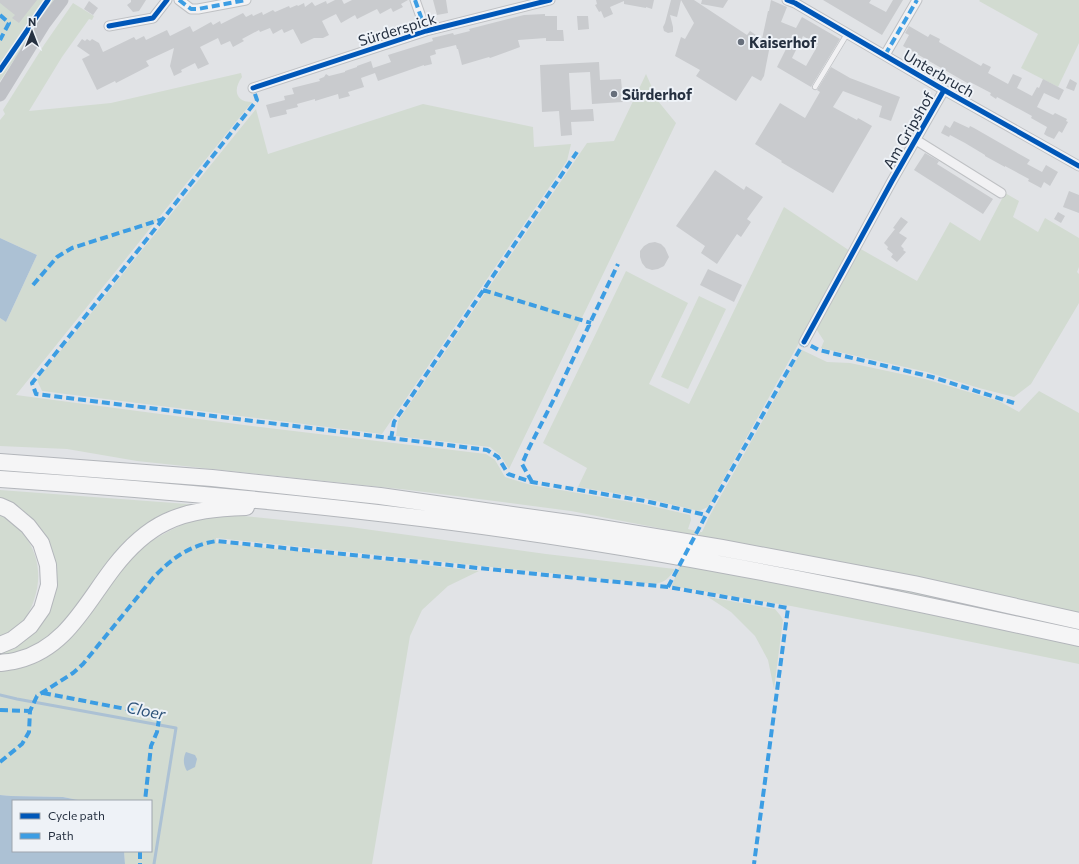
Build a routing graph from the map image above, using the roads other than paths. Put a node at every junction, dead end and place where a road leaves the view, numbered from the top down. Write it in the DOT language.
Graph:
graph roads {
  1 [pos="62,0"];
  2 [pos="167,0"];
  3 [pos="179,0"];
  4 [pos="246,0"];
  5 [pos="415,0"];
  6 [pos="550,0"];
  7 [pos="787,0"];
  8 [pos="917,0"];
  9 [pos="109,26"];
  10 [pos="426,31"];
  11 [pos="847,34"];
  12 [pos="884,56"];
  13 [pos="253,88"];
  14 [pos="815,88"];
  15 [pos="944,90"];
  16 [pos="0,95"];
  17 [pos="916,140"];
  18 [pos="1079,166"];
  19 [pos="1001,193"];
  20 [pos="804,342"];
  21 [pos="0,462"];
  22 [pos="0,479"];
  23 [pos="279,502"];
  24 [pos="0,506"];
  25 [pos="1079,621"];
  26 [pos="1079,638"];
  27 [pos="0,645"];
  28 [pos="0,663"];
  1 -- 16 [label="main road"];
  2 -- 9 [label="street"];
  3 -- 4 [label="street"];
  5 -- 10 [label="street"];
  6 -- 10 [label="street, Sürderspick"];
  7 -- 11 [label="street, Unterbruch"];
  8 -- 12 [label="street"];
  10 -- 13 [label="street, Sürderspick"];
  11 -- 12 [label="street, Unterbruch"];
  11 -- 14 [label="lane"];
  12 -- 15 [label="street, Unterbruch"];
  15 -- 17 [label="street, Am Gripshof"];
  15 -- 18 [label="street, Unterbruch"];
  17 -- 19 [label="street, Am Gripshof"];
  17 -- 20 [label="street, Am Gripshof"];
  21 -- 25 [label="highway"];
  22 -- 23 [label="highway"];
  23 -- 26 [label="highway"];
  23 -- 28 [label="highway"];
  24 -- 27 [label="highway"];
}
